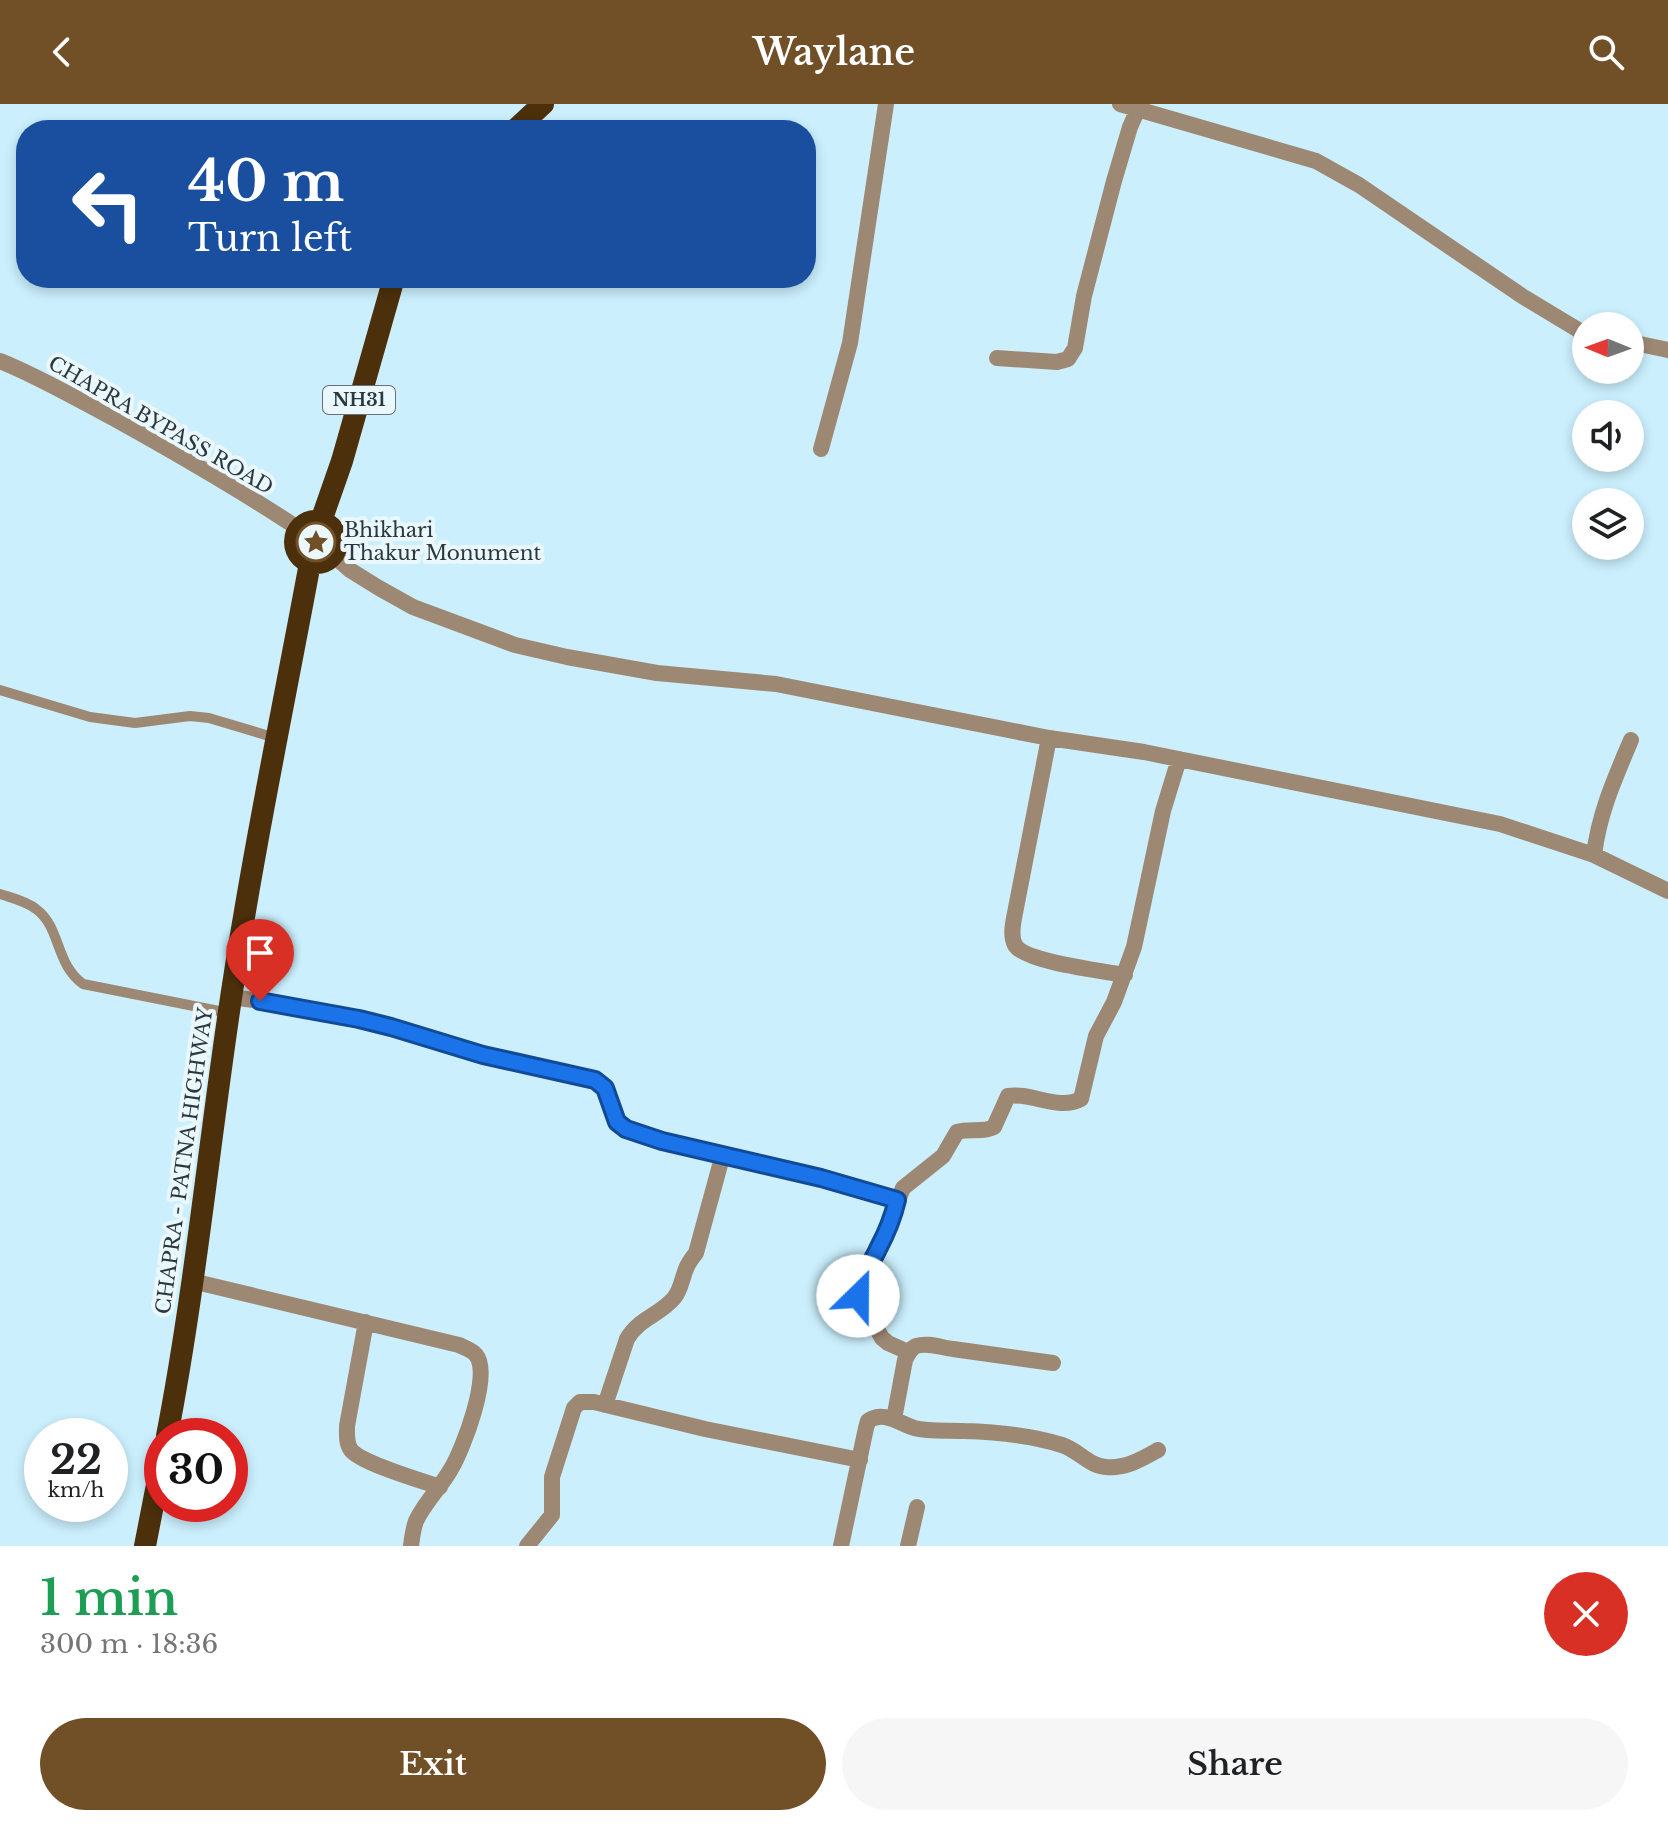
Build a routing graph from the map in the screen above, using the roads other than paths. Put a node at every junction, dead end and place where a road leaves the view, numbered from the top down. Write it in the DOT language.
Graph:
graph roads {
  1 [pos="886,104"];
  2 [pos="1120,104"];
  3 [pos="1138,109"];
  4 [pos="391,288"];
  5 [pos="1572,326"];
  6 [pos="1644,345"];
  7 [pos="1668,350"];
  8 [pos="997,358"];
  9 [pos="0,361"];
  10 [pos="821,449"];
  11 [pos="321,521"];
  12 [pos="299,529"];
  13 [pos="333,555"];
  14 [pos="310,563"];
  15 [pos="0,690"];
  16 [pos="276,738"];
  17 [pos="1049,738"];
  18 [pos="1631,740"];
  19 [pos="1179,759"];
  20 [pos="1594,855"];
  21 [pos="1668,891"];
  22 [pos="0,894"];
  23 [pos="1125,975"];
  24 [pos="230,1005"];
  25 [pos="723,1154"];
  26 [pos="897,1200"];
  27 [pos="192,1281"];
  28 [pos="366,1322"];
  29 [pos="908,1352"];
  30 [pos="1053,1363"];
  31 [pos="605,1405"];
  32 [pos="170,1418"];
  33 [pos="894,1419"];
  34 [pos="1158,1450"];
  35 [pos="860,1460"];
  36 [pos="440,1487"];
  37 [pos="917,1507"];
  38 [pos="150,1522"];
  39 [pos="145,1546"];
  40 [pos="411,1546"];
  41 [pos="527,1546"];
  42 [pos="841,1546"];
  43 [pos="908,1546"];
  1 -- 10 [label="street"];
  2 -- 3 [label="street"];
  3 -- 5 [label="street"];
  3 -- 8 [label="street"];
  4 -- 11 [label="highway, NH31"];
  6 -- 7 [label="street"];
  9 -- 12 [label="street, CHAPRA BYPASS ROAD"];
  11 -- 12 [label="highway"];
  11 -- 13 [label="highway"];
  12 -- 14 [label="highway"];
  13 -- 14 [label="highway"];
  13 -- 17 [label="street"];
  14 -- 16 [label="highway, CHAPRA - PATNA HIGHWAY"];
  15 -- 16 [label="lane"];
  16 -- 24 [label="highway, CHAPRA - PATNA HIGHWAY"];
  17 -- 19 [label="street"];
  17 -- 23 [label="street"];
  18 -- 20 [label="street"];
  19 -- 20 [label="street"];
  19 -- 23 [label="street"];
  20 -- 21 [label="street"];
  22 -- 24 [label="lane"];
  23 -- 26 [label="street"];
  24 -- 25 [label="street"];
  24 -- 27 [label="highway, CHAPRA - PATNA HIGHWAY"];
  25 -- 26 [label="street"];
  25 -- 31 [label="street"];
  26 -- 29 [label="street"];
  27 -- 28 [label="street"];
  27 -- 32 [label="highway, CHAPRA - PATNA HIGHWAY"];
  28 -- 36 [label="street"];
  28 -- 36 [label="street"];
  29 -- 30 [label="street"];
  29 -- 33 [label="street"];
  31 -- 35 [label="street"];
  31 -- 41 [label="street"];
  33 -- 34 [label="street"];
  33 -- 35 [label="street"];
  35 -- 42 [label="street"];
  36 -- 40 [label="street"];
  37 -- 43 [label="street"];
  38 -- 39 [label="highway"];
}
